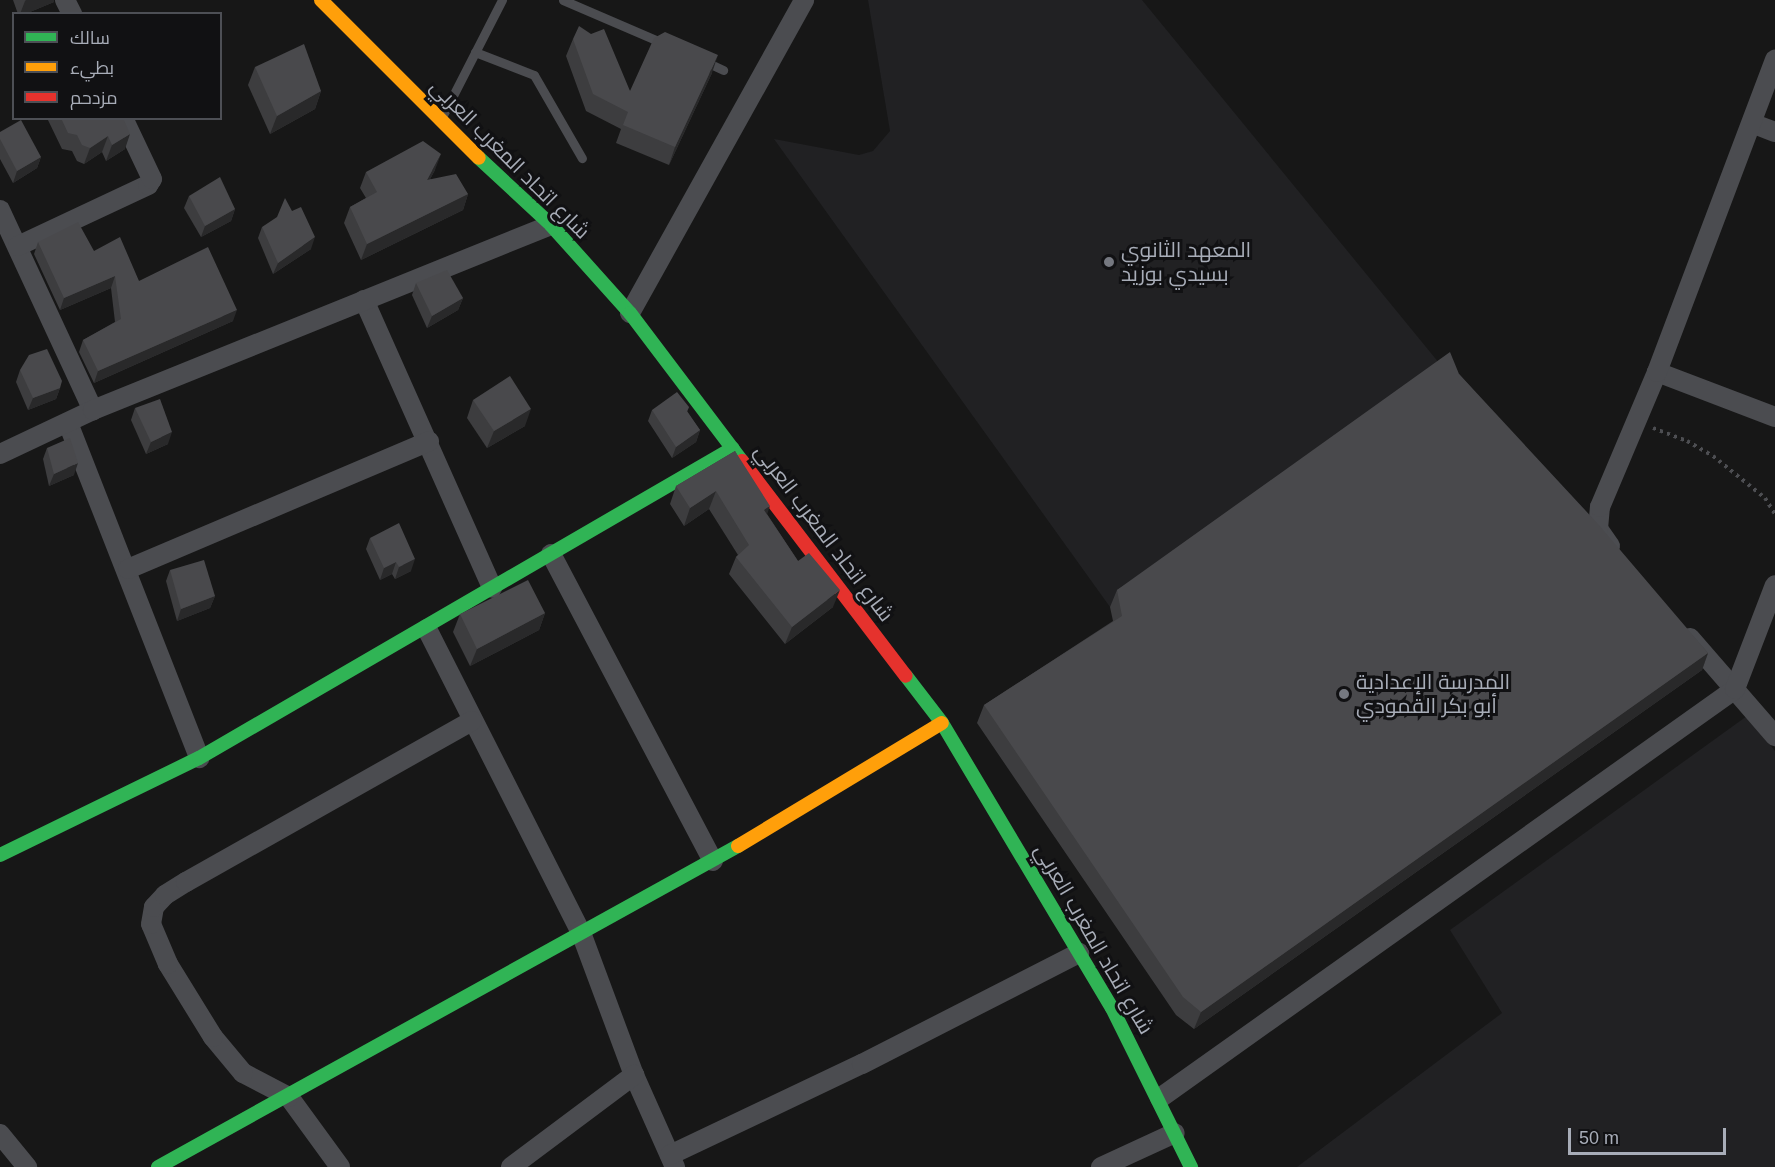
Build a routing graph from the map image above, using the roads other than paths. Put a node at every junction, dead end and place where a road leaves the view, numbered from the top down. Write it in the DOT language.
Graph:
graph roads {
  1 [pos="321,0"];
  2 [pos="502,0"];
  3 [pos="563,0"];
  4 [pos="804,0"];
  5 [pos="670,46"];
  6 [pos="475,52"];
  7 [pos="691,56"];
  8 [pos="1775,60"];
  9 [pos="723,70"];
  10 [pos="124,120"];
  11 [pos="440,122"];
  12 [pos="1754,124"];
  13 [pos="1775,132"];
  14 [pos="582,158"];
  15 [pos="0,210"];
  16 [pos="551,225"];
  17 [pos="18,246"];
  18 [pos="364,300"];
  19 [pos="630,313"];
  20 [pos="1657,372"];
  21 [pos="93,410"];
  22 [pos="1775,417"];
  23 [pos="68,423"];
  24 [pos="429,441"];
  25 [pos="733,448"];
  26 [pos="0,454"];
  27 [pos="550,554"];
  28 [pos="1625,564"];
  29 [pos="128,569"];
  30 [pos="1775,585"];
  31 [pos="492,588"];
  32 [pos="1674,621"];
  33 [pos="427,630"];
  34 [pos="1735,689"];
  35 [pos="472,721"];
  36 [pos="942,723"];
  37 [pos="1775,735"];
  38 [pos="199,758"];
  39 [pos="0,855"];
  40 [pos="713,861"];
  41 [pos="580,930"];
  42 [pos="1079,953"];
  43 [pos="634,1075"];
  44 [pos="289,1097"];
  45 [pos="1160,1098"];
  46 [pos="1175,1133"];
  47 [pos="0,1134"];
  48 [pos="672,1161"];
  49 [pos="27,1167"];
  50 [pos="158,1167"];
  51 [pos="340,1167"];
  52 [pos="510,1167"];
  53 [pos="1101,1167"];
  54 [pos="1191,1167"];
  1 -- 11 [label="street, شارع اتحاد المغرب العربي"];
  2 -- 6 [label="lane"];
  3 -- 5 [label="lane"];
  4 -- 19 [label="street"];
  6 -- 11 [label="lane"];
  6 -- 14 [label="lane"];
  7 -- 9 [label="lane"];
  8 -- 12 [label="street"];
  10 -- 17 [label="street"];
  11 -- 16 [label="street, شارع اتحاد المغرب العربي"];
  12 -- 13 [label="street"];
  12 -- 20 [label="street"];
  15 -- 17 [label="street"];
  16 -- 18 [label="street"];
  16 -- 19 [label="street, شارع اتحاد المغرب العربي"];
  17 -- 21 [label="street"];
  18 -- 21 [label="street"];
  18 -- 24 [label="street"];
  19 -- 25 [label="street, شارع اتحاد المغرب العربي"];
  20 -- 22 [label="street"];
  20 -- 28 [label="street"];
  21 -- 23 [label="street"];
  23 -- 26 [label="street"];
  23 -- 29 [label="street"];
  24 -- 29 [label="street"];
  24 -- 31 [label="street"];
  25 -- 27 [label="street"];
  25 -- 36 [label="street, شارع اتحاد المغرب العربي"];
  27 -- 31 [label="street"];
  27 -- 40 [label="street"];
  29 -- 38 [label="street"];
  30 -- 34 [label="street"];
  31 -- 33 [label="street"];
  32 -- 34 [label="street"];
  33 -- 35 [label="street"];
  33 -- 38 [label="street"];
  34 -- 37 [label="street"];
  34 -- 45 [label="street"];
  35 -- 41 [label="street"];
  35 -- 44 [label="street"];
  36 -- 40 [label="street"];
  36 -- 42 [label="street, شارع اتحاد المغرب العربي"];
  38 -- 39 [label="street"];
  40 -- 41 [label="street"];
  41 -- 43 [label="street"];
  41 -- 44 [label="street"];
  42 -- 45 [label="street, شارع اتحاد المغرب العربي"];
  42 -- 48 [label="street"];
  43 -- 48 [label="street"];
  43 -- 52 [label="street"];
  44 -- 50 [label="street"];
  44 -- 51 [label="street"];
  45 -- 46 [label="street, شارع اتحاد المغرب العربي"];
  46 -- 53 [label="street"];
  46 -- 54 [label="street, شارع اتحاد المغرب العربي"];
  47 -- 49 [label="street"];
}
